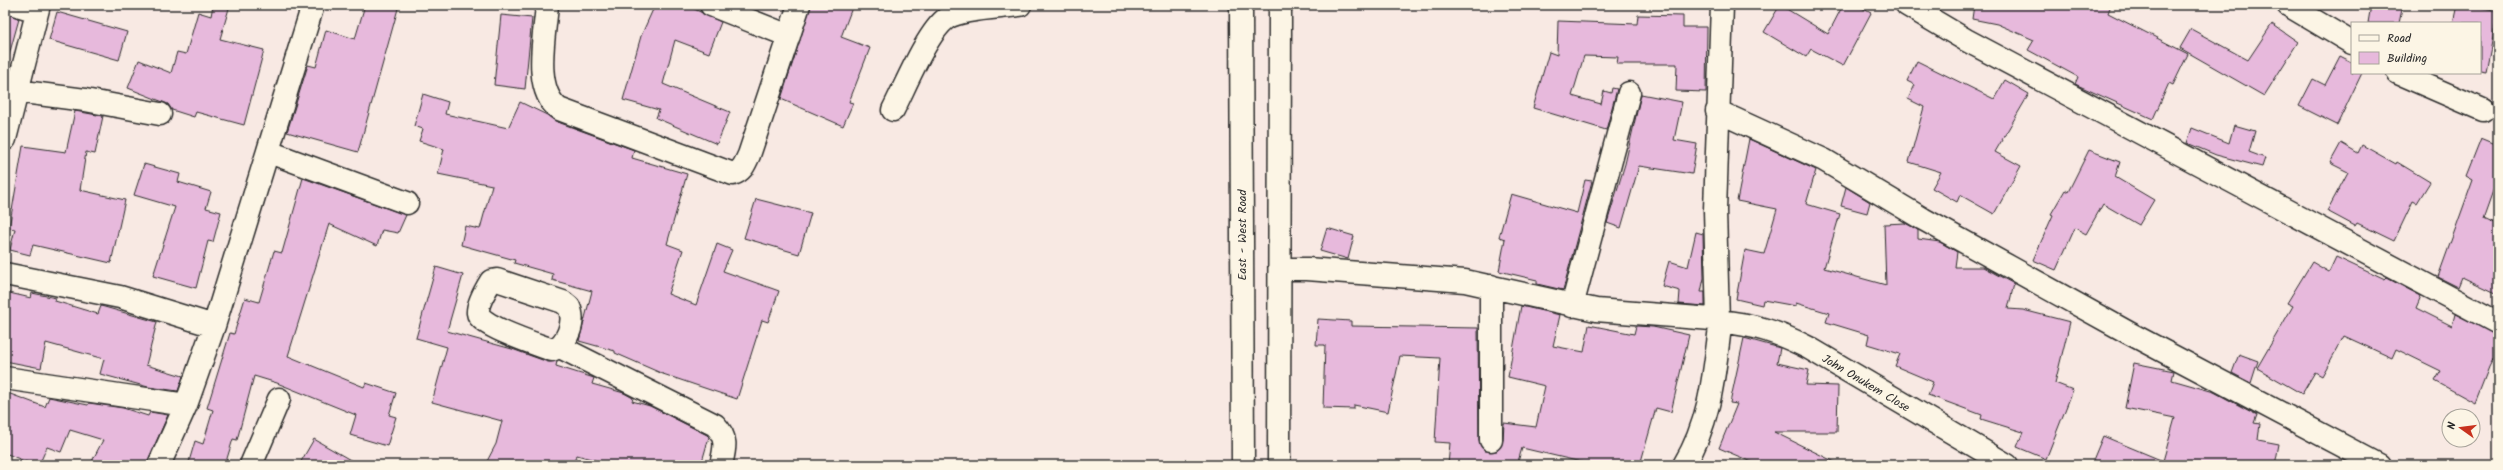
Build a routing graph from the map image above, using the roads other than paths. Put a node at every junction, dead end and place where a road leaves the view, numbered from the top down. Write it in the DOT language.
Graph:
graph roads {
  1 [pos="313,5"];
  2 [pos="547,5"];
  3 [pos="711,5"];
  4 [pos="799,5"];
  5 [pos="1020,5"];
  6 [pos="1241,5"];
  7 [pos="1280,5"];
  8 [pos="1722,5"];
  9 [pos="1907,5"];
  10 [pos="2288,5"];
  11 [pos="31,7"];
  12 [pos="789,36"];
  13 [pos="2351,42"];
  14 [pos="2400,74"];
  15 [pos="16,91"];
  16 [pos="1629,93"];
  17 [pos="893,110"];
  18 [pos="2483,110"];
  19 [pos="1717,111"];
  20 [pos="160,114"];
  21 [pos="5,138"];
  22 [pos="269,152"];
  23 [pos="407,203"];
  24 [pos="1280,269"];
  25 [pos="5,274"];
  26 [pos="1491,286"];
  27 [pos="1572,306"];
  28 [pos="1718,321"];
  29 [pos="2498,323"];
  30 [pos="214,326"];
  31 [pos="560,347"];
  32 [pos="5,378"];
  33 [pos="279,399"];
  34 [pos="186,405"];
  35 [pos="1491,440"];
  36 [pos="159,465"];
  37 [pos="251,465"];
  38 [pos="721,465"];
  39 [pos="1243,465"];
  40 [pos="1279,465"];
  41 [pos="1684,465"];
  42 [pos="2007,465"];
  43 [pos="2379,465"];
  1 -- 22 [label="street"];
  2 -- 12 [label="street"];
  3 -- 12 [label="street"];
  4 -- 12 [label="street"];
  5 -- 17 [label="street"];
  6 -- 39 [label="street, East - West Road"];
  7 -- 24 [label="street"];
  8 -- 19 [label="street"];
  9 -- 29 [label="street"];
  10 -- 13 [label="street"];
  11 -- 15 [label="street"];
  14 -- 18 [label="street"];
  15 -- 20 [label="street"];
  15 -- 21 [label="street"];
  16 -- 27 [label="street"];
  19 -- 28 [label="street"];
  19 -- 43 [label="street"];
  22 -- 23 [label="street"];
  22 -- 30 [label="street"];
  24 -- 26 [label="street, John Onukem Close"];
  24 -- 40 [label="street"];
  25 -- 30 [label="street"];
  26 -- 27 [label="street, John Onukem Close"];
  26 -- 35 [label="street"];
  27 -- 28 [label="street, John Onukem Close"];
  28 -- 41 [label="street"];
  28 -- 42 [label="street, John Onukem Close"];
  30 -- 34 [label="street"];
  31 -- 38 [label="street"];
  32 -- 34 [label="street"];
  33 -- 37 [label="street"];
  34 -- 36 [label="street"];
}
